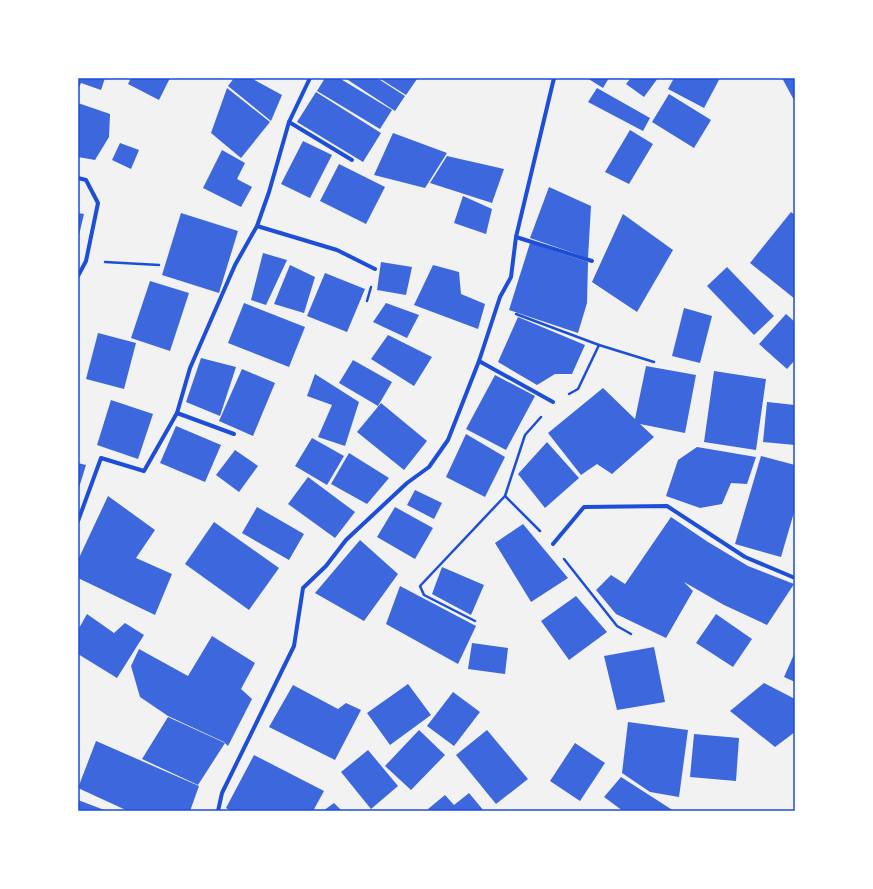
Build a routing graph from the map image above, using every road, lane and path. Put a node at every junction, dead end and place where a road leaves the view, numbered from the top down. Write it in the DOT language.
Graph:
graph roads {
  1 [pos="310,78"];
  2 [pos="554,78"];
  3 [pos="289,122"];
  4 [pos="352,160"];
  5 [pos="78,178"];
  6 [pos="257,226"];
  7 [pos="516,237"];
  8 [pos="86,261"];
  9 [pos="592,261"];
  10 [pos="159,265"];
  11 [pos="376,269"];
  12 [pos="78,276"];
  13 [pos="497,308"];
  14 [pos="599,345"];
  15 [pos="479,361"];
  16 [pos="654,362"];
  17 [pos="553,402"];
  18 [pos="177,413"];
  19 [pos="234,434"];
  20 [pos="505,496"];
  21 [pos="78,521"];
  22 [pos="552,544"];
  23 [pos="795,578"];
  24 [pos="475,621"];
  25 [pos="631,634"];
  26 [pos="218,811"];
  1 -- 3 [label="street"];
  2 -- 7 [label="street"];
  3 -- 4 [label="street"];
  3 -- 6 [label="street"];
  5 -- 8 [label="street"];
  6 -- 11 [label="street"];
  6 -- 18 [label="street"];
  7 -- 9 [label="street"];
  7 -- 13 [label="street"];
  8 -- 10 [label="path"];
  8 -- 12 [label="street"];
  13 -- 14 [label="path"];
  13 -- 15 [label="street"];
  14 -- 16 [label="path"];
  14 -- 17 [label="path"];
  15 -- 17 [label="street"];
  15 -- 26 [label="street"];
  17 -- 20 [label="path"];
  18 -- 19 [label="street"];
  18 -- 21 [label="street"];
  20 -- 22 [label="path"];
  20 -- 24 [label="path"];
  22 -- 23 [label="street"];
  22 -- 25 [label="path"];
}
